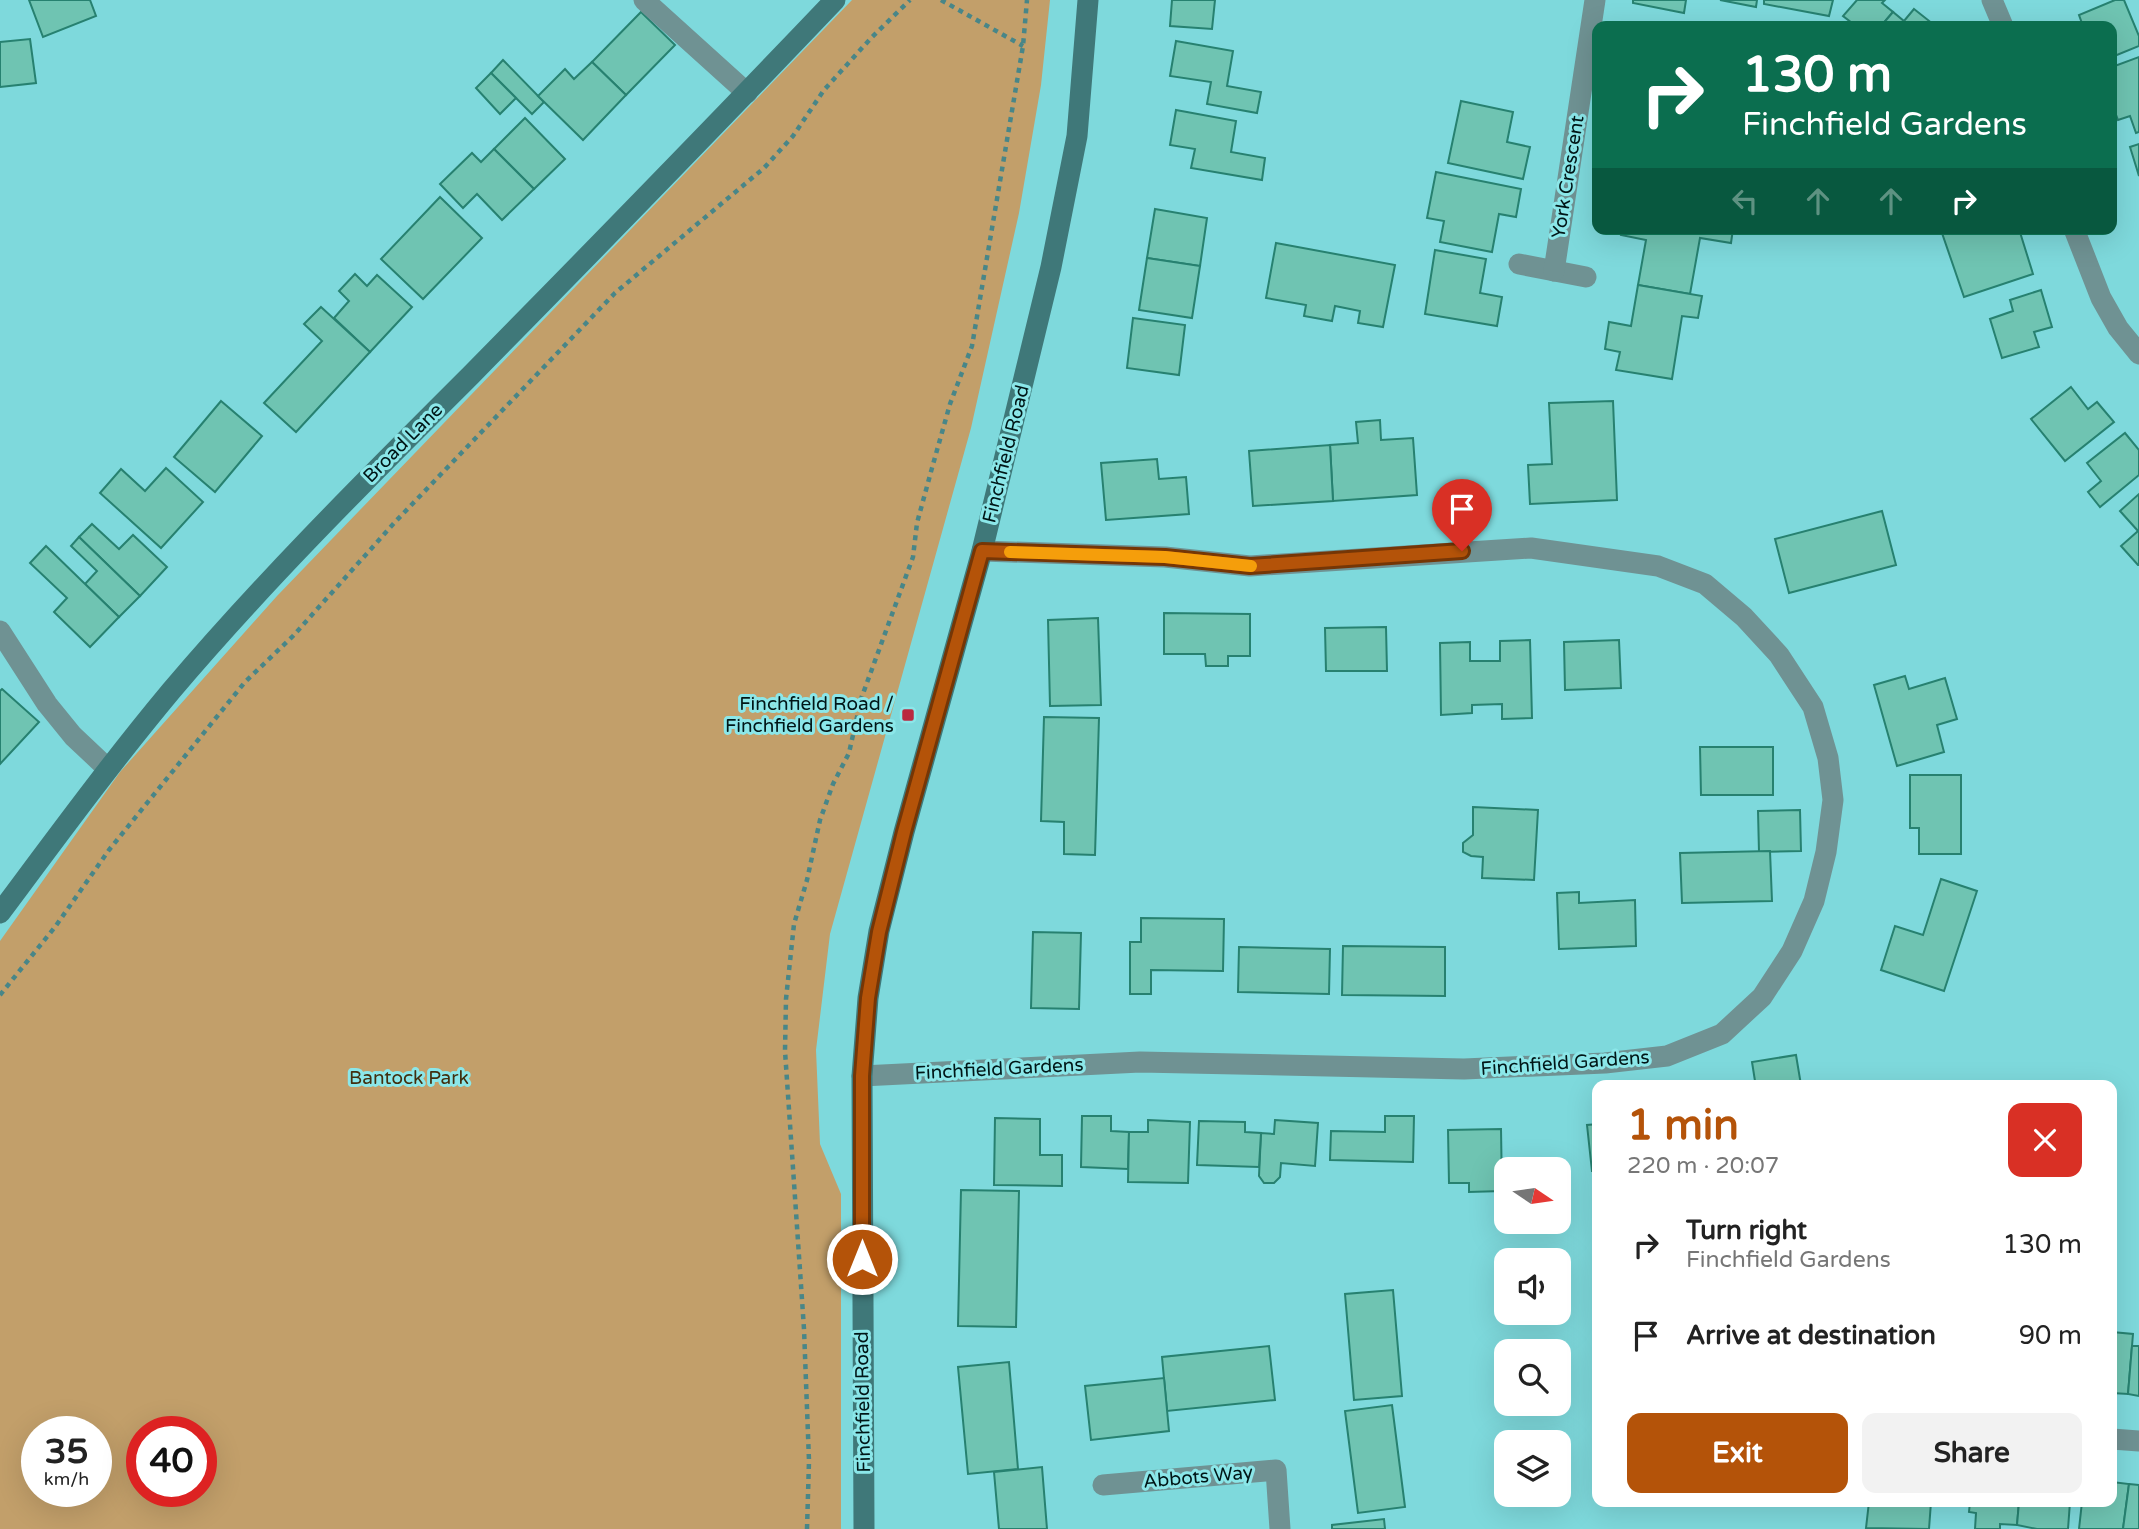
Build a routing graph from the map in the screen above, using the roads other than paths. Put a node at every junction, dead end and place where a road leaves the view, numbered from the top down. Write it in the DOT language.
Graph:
graph roads {
  1 [pos="644,0"];
  2 [pos="835,0"];
  3 [pos="1088,0"];
  4 [pos="1595,0"];
  5 [pos="1992,0"];
  6 [pos="2001,21"];
  7 [pos="747,93"];
  8 [pos="2076,235"];
  9 [pos="1519,264"];
  10 [pos="1554,271"];
  11 [pos="1586,277"];
  12 [pos="2139,354"];
  13 [pos="982,551"];
  14 [pos="0,631"];
  15 [pos="108,769"];
  16 [pos="0,913"];
  17 [pos="862,1076"];
  18 [pos="2117,1439"];
  19 [pos="2139,1441"];
  20 [pos="1103,1485"];
  21 [pos="864,1529"];
  22 [pos="1280,1529"];
  1 -- 7 [label="street"];
  2 -- 7 [label="street, Broad Lane"];
  3 -- 13 [label="street, Finchfield Road"];
  4 -- 10 [label="street, York Crescent"];
  5 -- 6 [label="street"];
  7 -- 15 [label="street, Broad Lane"];
  8 -- 12 [label="street"];
  9 -- 10 [label="street"];
  10 -- 11 [label="street"];
  13 -- 17 [label="street, Finchfield Road"];
  13 -- 17 [label="street, Finchfield Gardens"];
  14 -- 15 [label="street"];
  15 -- 16 [label="street, Broad Lane"];
  17 -- 21 [label="street, Finchfield Road"];
  18 -- 19 [label="street"];
  20 -- 22 [label="street, Abbots Way"];
}
